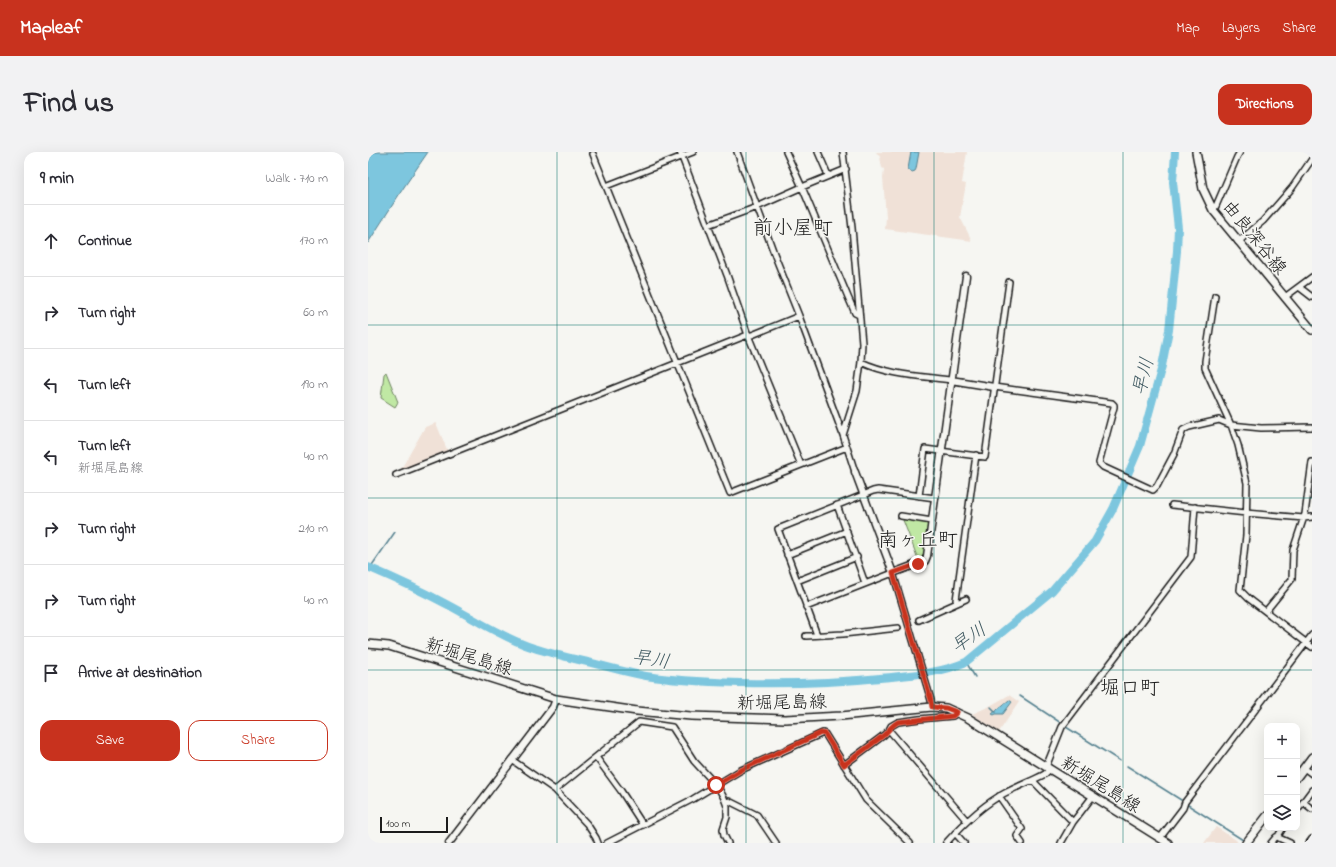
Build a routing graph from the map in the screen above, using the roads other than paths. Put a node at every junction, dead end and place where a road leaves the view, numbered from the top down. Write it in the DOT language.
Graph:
graph roads {
  1 [pos="693,152"];
  2 [pos="737,152"];
  3 [pos="786,152"];
  4 [pos="818,152"];
  5 [pos="843,152"];
  6 [pos="1196,152"];
  7 [pos="1240,152"];
  8 [pos="593,154"];
  9 [pos="680,154"];
  10 [pos="1312,159"];
  11 [pos="846,169"];
  12 [pos="828,175"];
  13 [pos="606,186"];
  14 [pos="802,187"];
  15 [pos="757,207"];
  16 [pos="1212,210"];
  17 [pos="708,225"];
  18 [pos="1238,242"];
  19 [pos="966,276"];
  20 [pos="1312,278"];
  21 [pos="1009,282"];
  22 [pos="1299,286"];
  23 [pos="1215,296"];
  24 [pos="1285,297"];
  25 [pos="1312,297"];
  26 [pos="859,315"];
  27 [pos="799,316"];
  28 [pos="1312,330"];
  29 [pos="748,335"];
  30 [pos="861,362"];
  31 [pos="677,364"];
  32 [pos="951,380"];
  33 [pos="994,387"];
  34 [pos="1231,425"];
  35 [pos="1312,427"];
  36 [pos="843,434"];
  37 [pos="847,447"];
  38 [pos="942,450"];
  39 [pos="976,455"];
  40 [pos="1312,462"];
  41 [pos="801,465"];
  42 [pos="855,472"];
  43 [pos="396,475"];
  44 [pos="864,494"];
  45 [pos="919,496"];
  46 [pos="935,498"];
  47 [pos="1172,505"];
  48 [pos="837,506"];
  49 [pos="1195,507"];
  50 [pos="1246,513"];
  51 [pos="901,516"];
  52 [pos="1312,517"];
  53 [pos="1304,518"];
  54 [pos="932,521"];
  55 [pos="847,531"];
  56 [pos="787,555"];
  57 [pos="857,557"];
  58 [pos="893,573"];
  59 [pos="797,581"];
  60 [pos="866,583"];
  61 [pos="966,599"];
  62 [pos="957,603"];
  63 [pos="806,607"];
  64 [pos="1266,611"];
  65 [pos="919,620"];
  66 [pos="898,628"];
  67 [pos="1312,635"];
  68 [pos="806,636"];
  69 [pos="817,636"];
  70 [pos="1306,642"];
  71 [pos="368,644"];
  72 [pos="1312,647"];
  73 [pos="556,699"];
  74 [pos="932,707"];
  75 [pos="957,712"];
  76 [pos="889,730"];
  77 [pos="596,757"];
  78 [pos="1312,757"];
  79 [pos="512,760"];
  80 [pos="844,765"];
  81 [pos="1048,768"];
  82 [pos="1304,768"];
  83 [pos="1300,773"];
  84 [pos="1312,774"];
  85 [pos="1033,780"];
  86 [pos="716,785"];
  87 [pos="555,790"];
  88 [pos="1312,790"];
  89 [pos="999,796"];
  90 [pos="1093,796"];
  91 [pos="726,802"];
  92 [pos="1303,802"];
  93 [pos="1300,806"];
  94 [pos="1312,809"];
  95 [pos="1264,820"];
  96 [pos="967,821"];
  97 [pos="1073,822"];
  98 [pos="643,825"];
  99 [pos="1282,831"];
  100 [pos="955,833"];
  101 [pos="1278,836"];
  102 [pos="1160,838"];
  103 [pos="1312,839"];
  104 [pos="449,843"];
  105 [pos="598,843"];
  106 [pos="606,843"];
  107 [pos="728,843"];
  108 [pos="776,843"];
  109 [pos="910,843"];
  110 [pos="946,843"];
  111 [pos="964,843"];
  112 [pos="1022,843"];
  113 [pos="1061,843"];
  114 [pos="1168,843"];
  115 [pos="1246,843"];
  116 [pos="1272,843"];
  117 [pos="1290,843"];
  118 [pos="1309,843"];
  1 -- 9 [label="street"];
  2 -- 15 [label="street"];
  3 -- 14 [label="street"];
  4 -- 12 [label="street"];
  5 -- 11 [label="street"];
  6 -- 16 [label="main road, 由良深谷線"];
  7 -- 16 [label="street"];
  8 -- 13 [label="street"];
  9 -- 13 [label="street"];
  9 -- 17 [label="street"];
  10 -- 18 [label="street"];
  11 -- 12 [label="street"];
  11 -- 26 [label="street"];
  12 -- 14 [label="street"];
  13 -- 31 [label="street"];
  14 -- 15 [label="street"];
  14 -- 26 [label="street"];
  15 -- 17 [label="street"];
  15 -- 27 [label="street"];
  16 -- 18 [label="main road, 由良深谷線"];
  17 -- 29 [label="street"];
  18 -- 24 [label="main road, 由良深谷線"];
  19 -- 32 [label="street"];
  20 -- 22 [label="street"];
  21 -- 33 [label="street"];
  22 -- 24 [label="street"];
  22 -- 25 [label="street"];
  23 -- 34 [label="street"];
  24 -- 28 [label="main road, 由良深谷線"];
  26 -- 30 [label="street"];
  27 -- 29 [label="street"];
  27 -- 36 [label="street"];
  29 -- 31 [label="street"];
  29 -- 41 [label="street"];
  30 -- 32 [label="street"];
  30 -- 36 [label="street"];
  31 -- 41 [label="street"];
  31 -- 43 [label="street"];
  32 -- 33 [label="street"];
  32 -- 38 [label="street"];
  33 -- 34 [label="street"];
  33 -- 39 [label="street"];
  34 -- 35 [label="street"];
  34 -- 50 [label="street"];
  36 -- 37 [label="street"];
  37 -- 41 [label="street"];
  37 -- 42 [label="street"];
  38 -- 39 [label="street"];
  38 -- 45 [label="street"];
  38 -- 46 [label="street"];
  39 -- 62 [label="street"];
  40 -- 53 [label="street"];
  42 -- 44 [label="street"];
  44 -- 45 [label="street"];
  44 -- 48 [label="street"];
  44 -- 58 [label="street"];
  45 -- 46 [label="street"];
  46 -- 54 [label="street"];
  47 -- 49 [label="street"];
  48 -- 55 [label="street"];
  48 -- 56 [label="street"];
  49 -- 50 [label="street"];
  49 -- 81 [label="street"];
  50 -- 53 [label="street"];
  50 -- 64 [label="street"];
  51 -- 54 [label="street"];
  52 -- 53 [label="street"];
  53 -- 64 [label="street"];
  54 -- 58 [label="street"];
  55 -- 56 [label="street"];
  55 -- 57 [label="street"];
  56 -- 59 [label="street"];
  57 -- 59 [label="street"];
  57 -- 60 [label="street"];
  58 -- 60 [label="street"];
  58 -- 74 [label="street"];
  59 -- 63 [label="street"];
  60 -- 63 [label="street"];
  61 -- 62 [label="street"];
  62 -- 65 [label="street"];
  63 -- 69 [label="street"];
  64 -- 70 [label="street"];
  66 -- 69 [label="street"];
  67 -- 70 [label="street"];
  68 -- 69 [label="street"];
  70 -- 72 [label="street"];
  70 -- 102 [label="street"];
  71 -- 73 [label="main road, 新堀尾島線"];
  73 -- 74 [label="main road, 新堀尾島線"];
  73 -- 79 [label="street"];
  74 -- 75 [label="main road, 新堀尾島線"];
  75 -- 76 [label="street"];
  75 -- 81 [label="main road, 新堀尾島線"];
  76 -- 80 [label="street"];
  76 -- 96 [label="street"];
  77 -- 86 [label="street"];
  77 -- 87 [label="street"];
  77 -- 98 [label="street"];
  78 -- 82 [label="main road"];
  79 -- 87 [label="street"];
  79 -- 104 [label="street"];
  80 -- 86 [label="street"];
  80 -- 109 [label="street"];
  81 -- 85 [label="street"];
  81 -- 90 [label="main road, 新堀尾島線"];
  82 -- 83 [label="main road"];
  82 -- 84 [label="street"];
  85 -- 89 [label="street"];
  85 -- 97 [label="street"];
  86 -- 91 [label="street"];
  86 -- 98 [label="street"];
  87 -- 105 [label="street"];
  88 -- 92 [label="street"];
  89 -- 96 [label="street"];
  89 -- 112 [label="street"];
  90 -- 97 [label="street"];
  90 -- 102 [label="main road, 新堀尾島線"];
  91 -- 107 [label="street"];
  91 -- 108 [label="street"];
  92 -- 93 [label="street"];
  92 -- 94 [label="street"];
  95 -- 115 [label="main road"];
  96 -- 100 [label="street"];
  97 -- 113 [label="street"];
  98 -- 106 [label="street"];
  99 -- 101 [label="street"];
  100 -- 110 [label="street"];
  100 -- 111 [label="street"];
  101 -- 116 [label="street"];
  101 -- 117 [label="street"];
  102 -- 114 [label="main road, 新堀尾島線"];
  103 -- 118 [label="street"];
}
